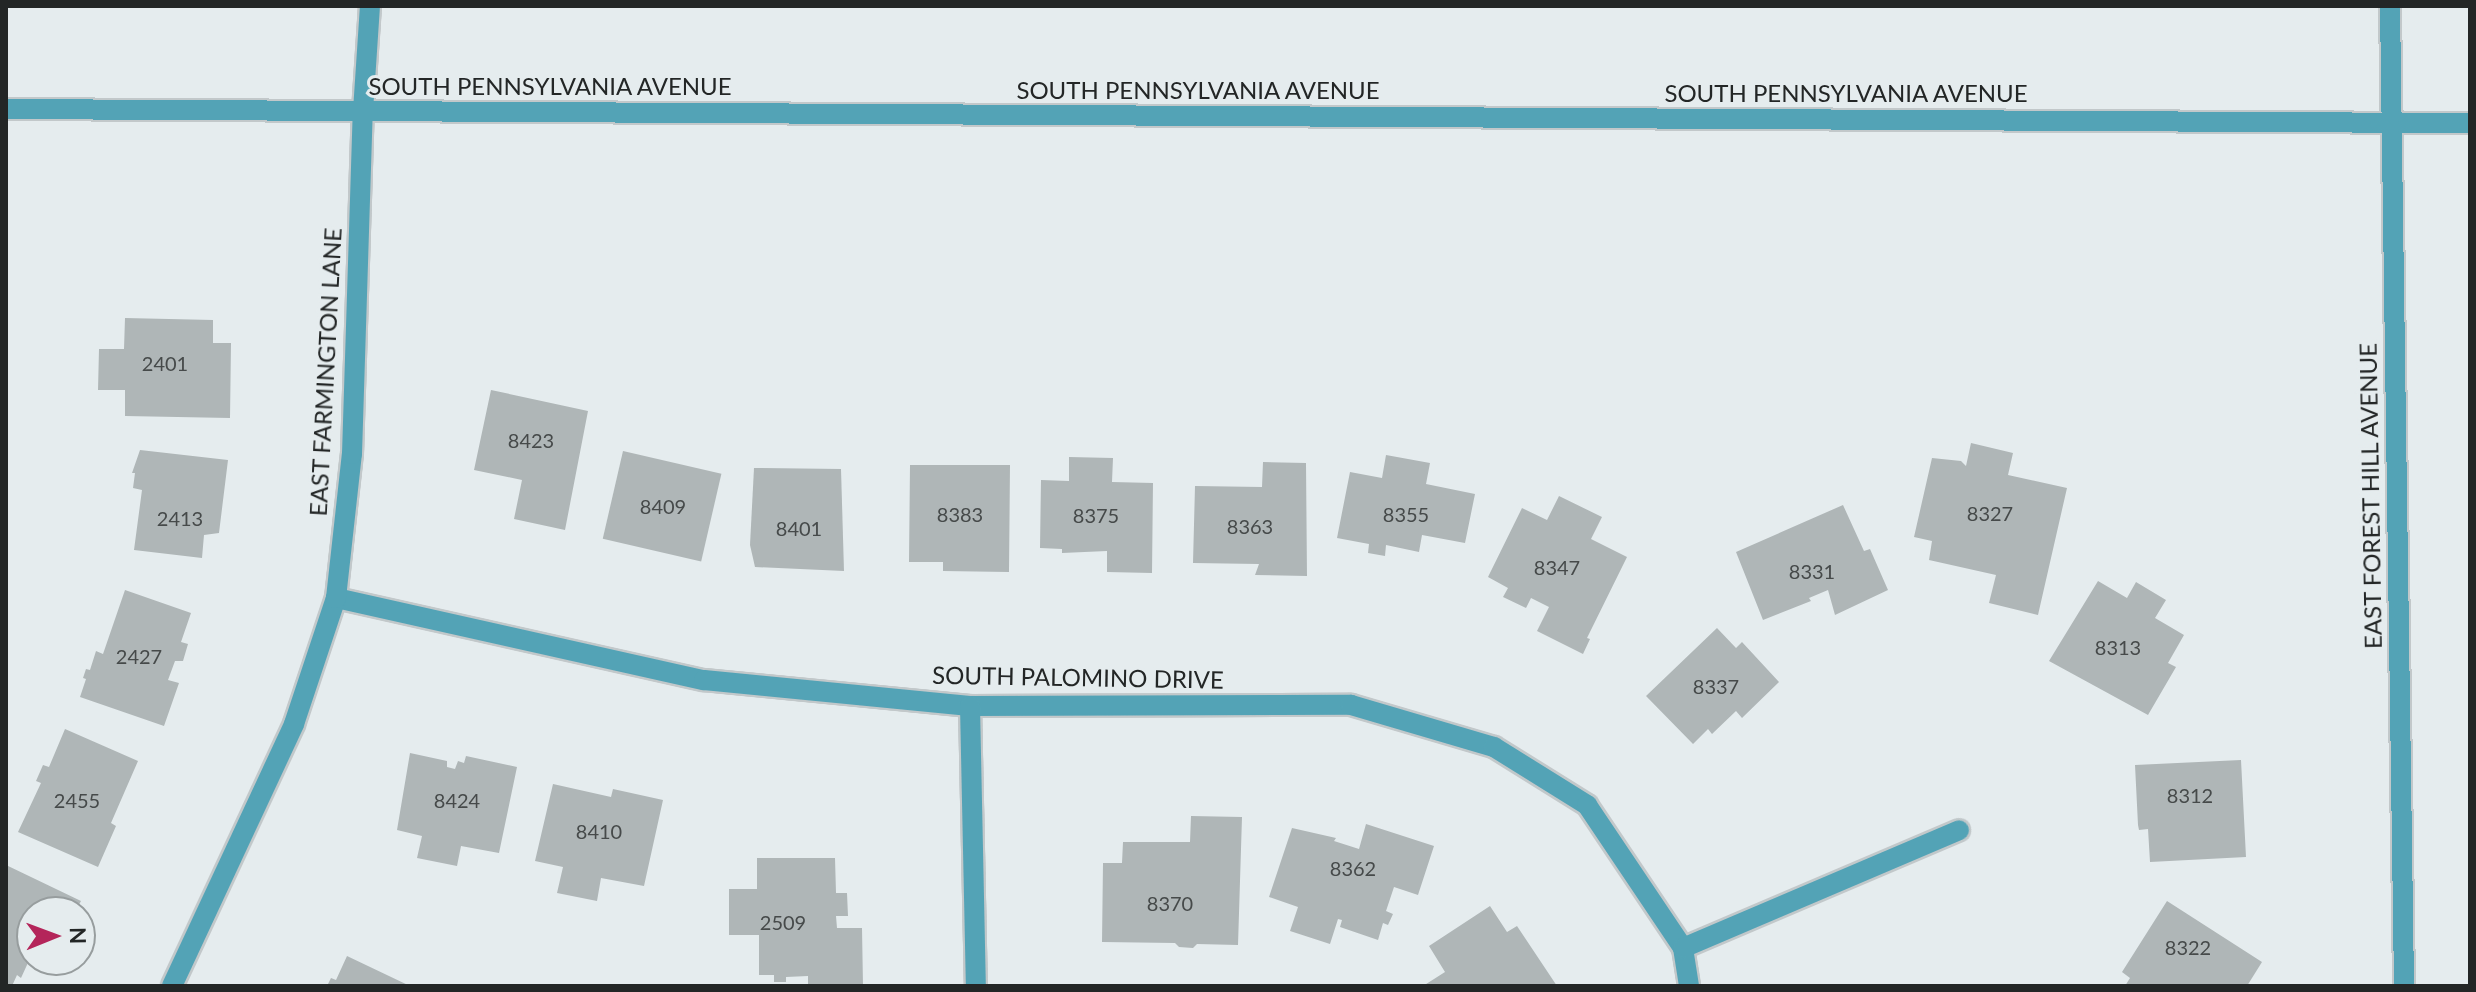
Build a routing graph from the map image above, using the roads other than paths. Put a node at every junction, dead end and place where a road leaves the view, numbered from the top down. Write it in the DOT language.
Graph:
graph roads {
  1 [pos="370,6"];
  2 [pos="2390,6"];
  3 [pos="6,109"];
  4 [pos="363,111"];
  5 [pos="2390,122"];
  6 [pos="2470,123"];
  7 [pos="336,598"];
  8 [pos="970,706"];
  9 [pos="1959,830"];
  10 [pos="1683,948"];
  11 [pos="172,986"];
  12 [pos="976,986"];
  13 [pos="1689,986"];
  14 [pos="2404,986"];
  1 -- 4 [label="street, EAST FARMINGTON LANE"];
  2 -- 5 [label="street, EAST FOREST HILL AVENUE"];
  3 -- 4 [label="street, SOUTH PENNSYLVANIA AVENUE"];
  4 -- 5 [label="street, SOUTH PENNSYLVANIA AVENUE"];
  4 -- 7 [label="street, EAST FARMINGTON LANE"];
  5 -- 6 [label="street, SOUTH PENNSYLVANIA AVENUE"];
  5 -- 14 [label="street, EAST FOREST HILL AVENUE"];
  7 -- 8 [label="street, SOUTH PALOMINO DRIVE"];
  7 -- 11 [label="street, EAST FARMINGTON LANE"];
  8 -- 10 [label="street, SOUTH PALOMINO DRIVE"];
  8 -- 12 [label="street"];
  9 -- 10 [label="street"];
  10 -- 13 [label="street"];
}
